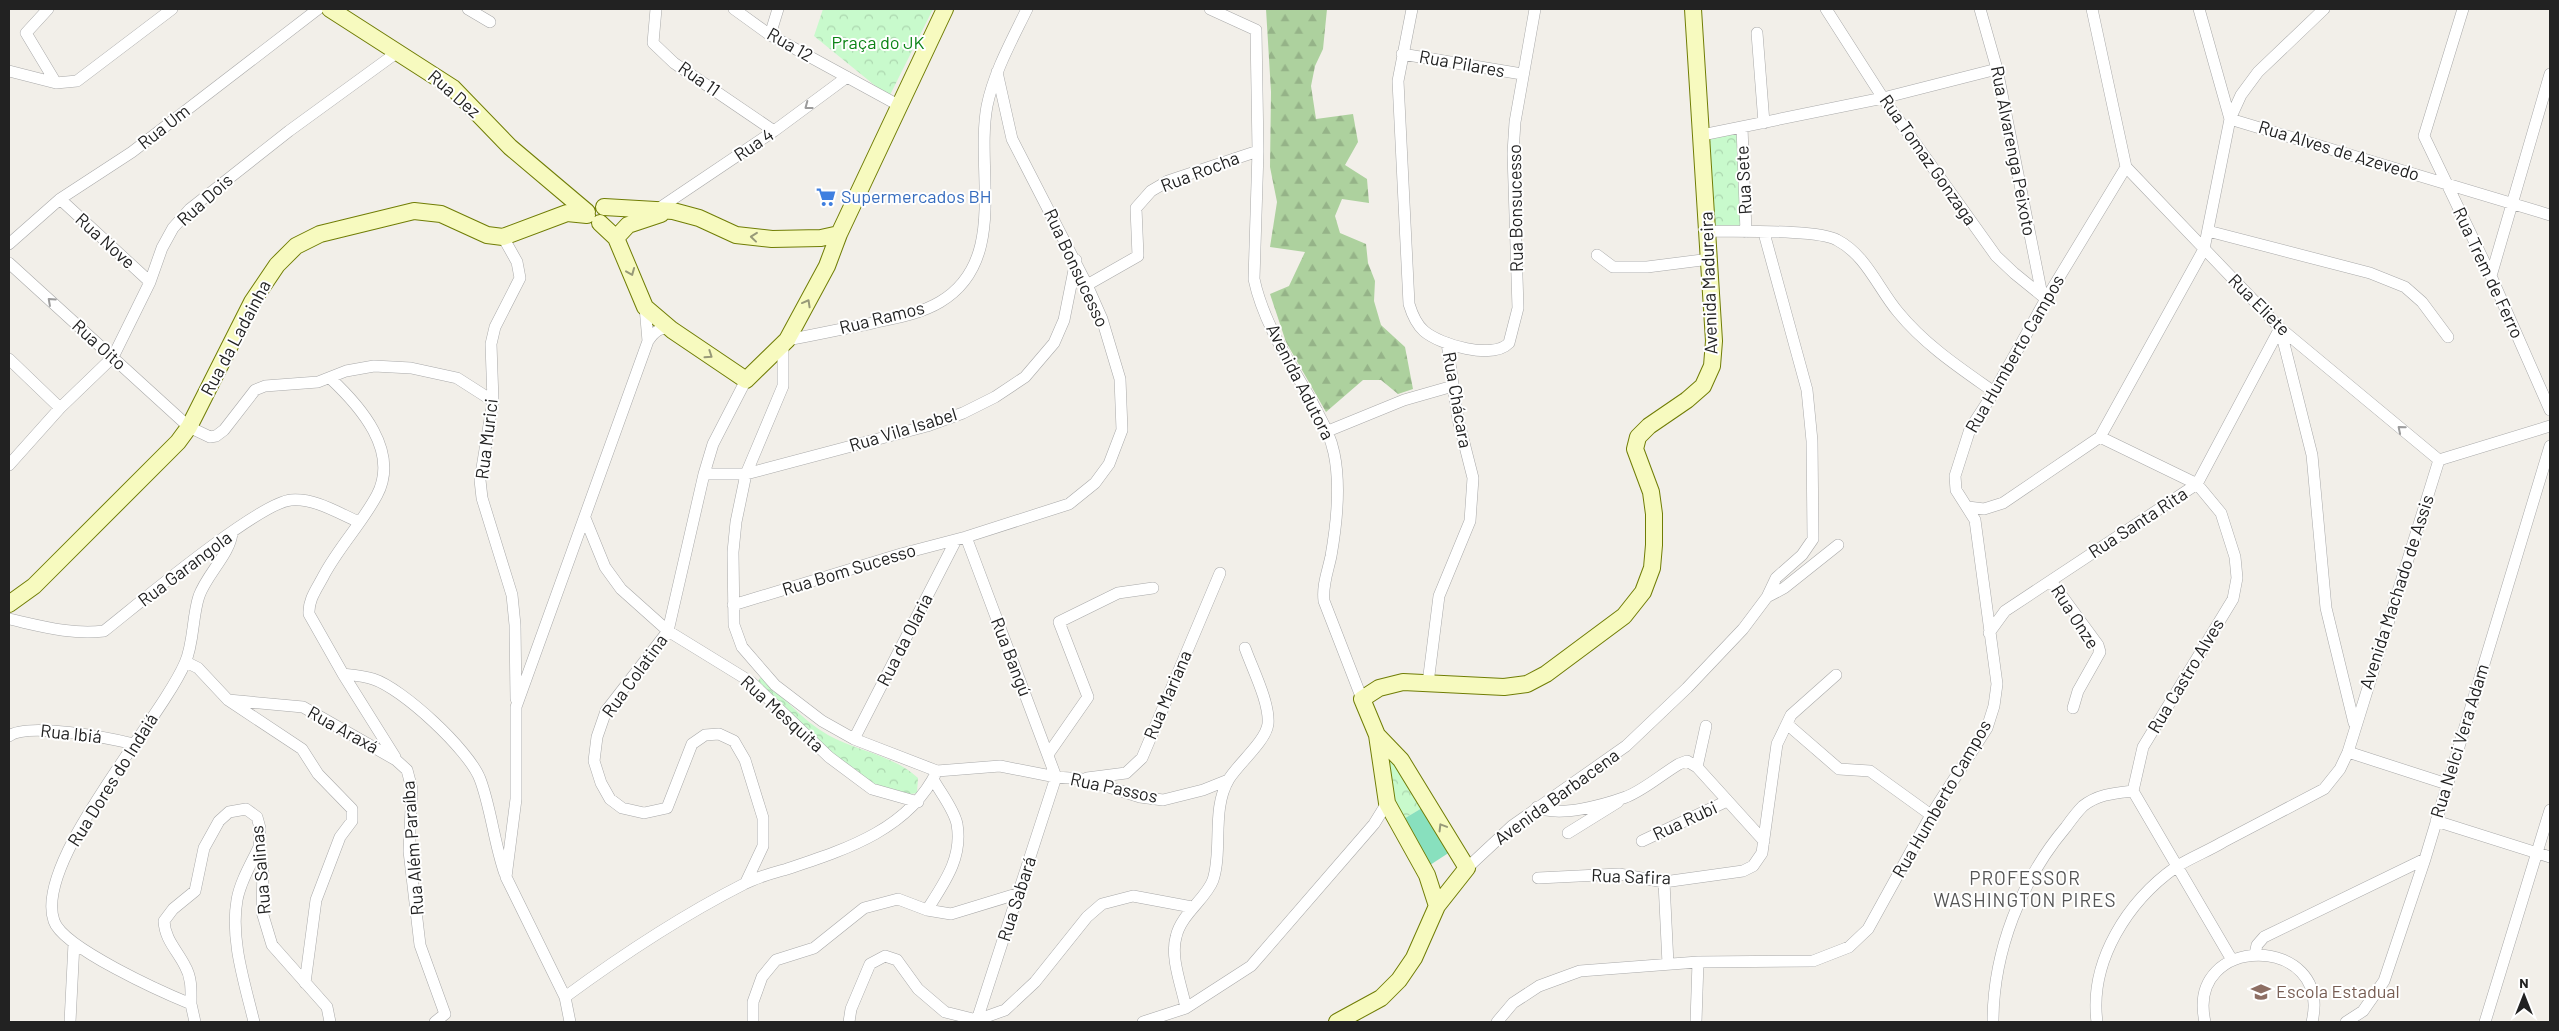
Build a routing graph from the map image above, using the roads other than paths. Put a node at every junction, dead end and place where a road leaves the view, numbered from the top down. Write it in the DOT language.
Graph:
graph roads {
  1 [pos="48,9"];
  2 [pos="172,9"];
  3 [pos="318,9"];
  4 [pos="330,9"];
  5 [pos="468,9"];
  6 [pos="656,9"];
  7 [pos="734,9"];
  8 [pos="778,9"];
  9 [pos="945,9"];
  10 [pos="1027,9"];
  11 [pos="1210,9"];
  12 [pos="1412,9"];
  13 [pos="1535,9"];
  14 [pos="1693,9"];
  15 [pos="1826,9"];
  16 [pos="1980,9"];
  17 [pos="2092,9"];
  18 [pos="2199,9"];
  19 [pos="2324,9"];
  20 [pos="2463,9"];
  21 [pos="490,22"];
  22 [pos="1757,33"];
  23 [pos="770,35"];
  24 [pos="399,51"];
  25 [pos="1402,54"];
  26 [pos="1998,69"];
  27 [pos="9,71"];
  28 [pos="997,72"];
  29 [pos="1522,74"];
  30 [pos="2550,74"];
  31 [pos="847,77"];
  32 [pos="56,82"];
  33 [pos="1883,98"];
  34 [pos="900,106"];
  35 [pos="2230,119"];
  36 [pos="1764,123"];
  37 [pos="1742,127"];
  38 [pos="774,132"];
  39 [pos="1702,135"];
  40 [pos="1258,151"];
  41 [pos="2126,167"];
  42 [pos="2448,184"];
  43 [pos="60,199"];
  44 [pos="2510,204"];
  45 [pos="666,210"];
  46 [pos="595,214"];
  47 [pos="2550,215"];
  48 [pos="1708,231"];
  49 [pos="2208,231"];
  50 [pos="1746,232"];
  51 [pos="1764,233"];
  52 [pos="840,234"];
  53 [pos="503,237"];
  54 [pos="803,237"];
  55 [pos="616,238"];
  56 [pos="9,244"];
  57 [pos="2204,249"];
  58 [pos="1597,255"];
  59 [pos="1710,259"];
  60 [pos="1076,260"];
  61 [pos="9,263"];
  62 [pos="828,266"];
  63 [pos="2491,276"];
  64 [pos="150,282"];
  65 [pos="1087,285"];
  66 [pos="2044,297"];
  67 [pos="645,307"];
  68 [pos="2280,328"];
  69 [pos="672,330"];
  70 [pos="2448,337"];
  71 [pos="648,341"];
  72 [pos="785,342"];
  73 [pos="1447,343"];
  74 [pos="113,357"];
  75 [pos="9,359"];
  76 [pos="330,378"];
  77 [pos="746,380"];
  78 [pos="1453,386"];
  79 [pos="1994,392"];
  80 [pos="493,401"];
  81 [pos="60,408"];
  82 [pos="2550,410"];
  83 [pos="2550,426"];
  84 [pos="189,427"];
  85 [pos="1328,431"];
  86 [pos="2100,437"];
  87 [pos="2550,446"];
  88 [pos="2439,460"];
  89 [pos="10,462"];
  90 [pos="704,474"];
  91 [pos="746,474"];
  92 [pos="2198,484"];
  93 [pos="1968,507"];
  94 [pos="585,518"];
  95 [pos="359,522"];
  96 [pos="232,533"];
  97 [pos="961,539"];
  98 [pos="1838,546"];
  99 [pos="1220,572"];
  100 [pos="2051,581"];
  101 [pos="1153,588"];
  102 [pos="1767,597"];
  103 [pos="9,604"];
  104 [pos="733,605"];
  105 [pos="9,619"];
  106 [pos="668,630"];
  107 [pos="1989,633"];
  108 [pos="1245,648"];
  109 [pos="186,662"];
  110 [pos="343,674"];
  111 [pos="1836,675"];
  112 [pos="1428,683"];
  113 [pos="1362,699"];
  114 [pos="228,700"];
  115 [pos="516,708"];
  116 [pos="2073,708"];
  117 [pos="1787,724"];
  118 [pos="2354,725"];
  119 [pos="1706,726"];
  120 [pos="1378,735"];
  121 [pos="9,736"];
  122 [pos="854,739"];
  123 [pos="134,744"];
  124 [pos="2348,752"];
  125 [pos="1049,753"];
  126 [pos="396,760"];
  127 [pos="1697,767"];
  128 [pos="935,775"];
  129 [pos="1056,777"];
  130 [pos="1083,779"];
  131 [pos="1228,780"];
  132 [pos="2447,784"];
  133 [pos="2133,792"];
  134 [pos="1628,796"];
  135 [pos="1727,800"];
  136 [pos="918,802"];
  137 [pos="1387,803"];
  138 [pos="1537,807"];
  139 [pos="2550,810"];
  140 [pos="1931,815"];
  141 [pos="2436,821"];
  142 [pos="1568,833"];
  143 [pos="1642,841"];
  144 [pos="1764,841"];
  145 [pos="259,847"];
  146 [pos="2537,852"];
  147 [pos="2550,857"];
  148 [pos="2425,859"];
  149 [pos="2176,867"];
  150 [pos="1468,868"];
  151 [pos="506,877"];
  152 [pos="1538,878"];
  153 [pos="746,882"];
  154 [pos="1664,882"];
  155 [pos="1020,893"];
  156 [pos="1437,906"];
  157 [pos="1192,907"];
  158 [pos="928,910"];
  159 [pos="74,943"];
  160 [pos="2255,954"];
  161 [pos="2232,960"];
  162 [pos="1698,962"];
  163 [pos="1668,964"];
  164 [pos="305,983"];
  165 [pos="565,997"];
  166 [pos="191,1004"];
  167 [pos="1186,1008"];
  168 [pos="977,1020"];
  169 [pos="70,1022"];
  170 [pos="195,1022"];
  171 [pos="254,1022"];
  172 [pos="330,1022"];
  173 [pos="435,1022"];
  174 [pos="570,1022"];
  175 [pos="753,1022"];
  176 [pos="849,1022"];
  177 [pos="1144,1022"];
  178 [pos="1338,1022"];
  179 [pos="1497,1022"];
  180 [pos="1696,1022"];
  181 [pos="1993,1022"];
  182 [pos="2097,1022"];
  183 [pos="2205,1022"];
  184 [pos="2312,1022"];
  185 [pos="2346,1022"];
  186 [pos="2485,1022"];
  1 -- 32 [label="street"];
  2 -- 32 [label="street"];
  3 -- 43 [label="street, Rua Um"];
  4 -- 24 [label="street, Rua Dez"];
  5 -- 21 [label="street"];
  6 -- 38 [label="street, Rua 11"];
  7 -- 23 [label="street, Rua 12"];
  8 -- 23 [label="street"];
  9 -- 34 [label="street"];
  10 -- 28 [label="street"];
  11 -- 40 [label="street, Avenida Adutora"];
  12 -- 25 [label="street, Rua Chácara"];
  13 -- 29 [label="street, Rua Bonsucesso"];
  14 -- 39 [label="street, Avenida Madureira"];
  15 -- 33 [label="street, Rua Tomaz Gonzaga"];
  16 -- 26 [label="street, Rua Alvarenga Peixoto"];
  17 -- 41 [label="street"];
  18 -- 35 [label="street"];
  19 -- 35 [label="street"];
  20 -- 42 [label="street, Rua Trem de Ferro"];
  22 -- 36 [label="street, Rua Sete"];
  23 -- 31 [label="street, Rua 12"];
  24 -- 46 [label="street, Rua Dez"];
  24 -- 64 [label="street, Rua Dois"];
  25 -- 29 [label="street, Rua Pilares"];
  25 -- 73 [label="street, Rua Chácara"];
  26 -- 33 [label="street"];
  26 -- 66 [label="street, Rua Alvarenga Peixoto"];
  27 -- 32 [label="street"];
  28 -- 60 [label="street, Rua Bonsucesso"];
  28 -- 72 [label="street, Rua Ramos"];
  29 -- 73 [label="street, Rua Bonsucesso"];
  30 -- 44 [label="street"];
  31 -- 34 [label="street, Rua 12"];
  31 -- 38 [label="street, Rua 4, one-way"];
  33 -- 36 [label="street"];
  33 -- 66 [label="street, Rua Tomaz Gonzaga"];
  34 -- 52 [label="street"];
  35 -- 42 [label="street, Rua Alves de Azevedo"];
  35 -- 49 [label="street"];
  36 -- 37 [label="street"];
  37 -- 39 [label="street"];
  37 -- 50 [label="street, Rua Sete"];
  38 -- 45 [label="street, Rua 4"];
  39 -- 48 [label="street, Avenida Madureira"];
  40 -- 65 [label="street, Rua Rocha"];
  40 -- 85 [label="street, Avenida Adutora"];
  41 -- 57 [label="street, Rua Eliete"];
  41 -- 66 [label="street, Rua Humberto Campos"];
  42 -- 44 [label="street, Rua Alves de Azevedo"];
  42 -- 63 [label="street, Rua Trem de Ferro"];
  43 -- 56 [label="street, Rua Um"];
  43 -- 64 [label="street, Rua Nove"];
  44 -- 47 [label="street, Rua Alves de Azevedo"];
  44 -- 63 [label="street"];
  45 -- 46 [label="street"];
  54 -- 45 [label="street, one-way"];
  45 -- 55 [label="street"];
  46 -- 53 [label="street"];
  46 -- 55 [label="street"];
  48 -- 50 [label="street"];
  48 -- 59 [label="street, Avenida Madureira"];
  49 -- 57 [label="street"];
  49 -- 70 [label="street"];
  50 -- 51 [label="street"];
  51 -- 79 [label="street"];
  51 -- 102 [label="street"];
  52 -- 54 [label="street"];
  52 -- 62 [label="street"];
  53 -- 80 [label="street, Rua Murici"];
  53 -- 84 [label="street, Rua da Ladainha"];
  54 -- 62 [label="street"];
  55 -- 67 [label="street, one-way"];
  57 -- 68 [label="street, Rua Eliete"];
  57 -- 86 [label="street"];
  58 -- 59 [label="street"];
  59 -- 112 [label="street, Avenida Madureira"];
  60 -- 65 [label="street, Rua Bonsucesso"];
  60 -- 91 [label="street, Rua Vila Isabel"];
  74 -- 61 [label="street, Rua Oito, one-way"];
  72 -- 62 [label="street, one-way"];
  63 -- 82 [label="street, Rua Trem de Ferro"];
  64 -- 74 [label="street, Rua Dois"];
  65 -- 97 [label="street, Rua Bonsucesso"];
  66 -- 79 [label="street, Rua Humberto Campos"];
  67 -- 69 [label="street"];
  67 -- 71 [label="street"];
  88 -- 68 [label="street, Rua Eliete, one-way"];
  68 -- 92 [label="street, Rua Santa Rita"];
  68 -- 118 [label="street, Avenida Machado de Assis"];
  69 -- 71 [label="street"];
  69 -- 77 [label="street, one-way"];
  71 -- 94 [label="street"];
  72 -- 77 [label="street"];
  72 -- 91 [label="street"];
  73 -- 78 [label="street, Rua Chácara"];
  74 -- 81 [label="street, Rua Dois"];
  74 -- 84 [label="street, Rua Oito"];
  75 -- 81 [label="street"];
  76 -- 80 [label="street"];
  76 -- 84 [label="street, Rua Oito"];
  76 -- 95 [label="street"];
  77 -- 90 [label="street, Rua Colatina"];
  78 -- 85 [label="street"];
  78 -- 112 [label="street, Rua Chácara"];
  79 -- 93 [label="street, Rua Humberto Campos"];
  80 -- 115 [label="street, Rua Murici"];
  81 -- 89 [label="street, Rua Dois"];
  83 -- 88 [label="street"];
  84 -- 103 [label="street, Rua da Ladainha"];
  85 -- 113 [label="street, Avenida Adutora"];
  86 -- 92 [label="street, Rua Castro Alves"];
  86 -- 93 [label="street"];
  87 -- 132 [label="street, Rua Nelci Vera Adam"];
  88 -- 118 [label="street, Avenida Machado de Assis"];
  90 -- 91 [label="street, Rua Vila Isabel"];
  90 -- 106 [label="street, Rua Colatina"];
  91 -- 104 [label="street"];
  92 -- 100 [label="street, Rua Santa Rita"];
  92 -- 133 [label="street, Rua Castro Alves"];
  93 -- 107 [label="street, Rua Humberto Campos"];
  94 -- 106 [label="street, Rua Mesquita"];
  94 -- 115 [label="street"];
  95 -- 96 [label="street, Rua Garangola"];
  95 -- 110 [label="street"];
  96 -- 105 [label="street, Rua Garangola"];
  96 -- 109 [label="street, Rua Dores do Indaiá"];
  97 -- 104 [label="street, Rua Bom Sucesso"];
  97 -- 122 [label="street, Rua da Olaria"];
  97 -- 125 [label="street, Rua Bangú"];
  98 -- 102 [label="street"];
  99 -- 130 [label="street, Rua Mariana"];
  100 -- 107 [label="street, Rua Santa Rita"];
  100 -- 116 [label="street, Rua Onze"];
  101 -- 125 [label="street"];
  102 -- 138 [label="street, Avenida Barbacena"];
  104 -- 122 [label="street"];
  106 -- 136 [label="street, Rua Mesquita"];
  106 -- 153 [label="street, Rua Colatina"];
  107 -- 140 [label="street, Rua Humberto Campos"];
  108 -- 131 [label="street"];
  109 -- 114 [label="street"];
  109 -- 123 [label="street, Rua Dores do Indaiá"];
  110 -- 126 [label="street"];
  110 -- 151 [label="street"];
  111 -- 117 [label="street, Rua Safira"];
  112 -- 113 [label="street, Avenida Madureira"];
  113 -- 120 [label="street, Avenida Adutora"];
  114 -- 126 [label="street, Rua Araxá"];
  114 -- 164 [label="street"];
  115 -- 151 [label="street, Rua Murici"];
  117 -- 140 [label="street"];
  117 -- 144 [label="street, Rua Safira"];
  118 -- 124 [label="street, Avenida Machado de Assis"];
  119 -- 127 [label="street"];
  120 -- 137 [label="street, Avenida Adutora"];
  150 -- 120 [label="street, one-way"];
  121 -- 123 [label="street, Rua Ibiá"];
  122 -- 128 [label="street"];
  123 -- 159 [label="street, Rua Dores do Indaiá"];
  124 -- 132 [label="street"];
  124 -- 149 [label="street, Avenida Machado de Assis"];
  125 -- 129 [label="street, Rua Bangú"];
  126 -- 173 [label="street, Rua Além Paraíba"];
  127 -- 134 [label="street"];
  127 -- 135 [label="street"];
  128 -- 129 [label="street, Rua Passos"];
  128 -- 136 [label="street"];
  128 -- 158 [label="street"];
  129 -- 130 [label="street, Rua Passos"];
  129 -- 155 [label="street, Rua Sabará"];
  130 -- 131 [label="street, Rua Passos"];
  131 -- 157 [label="street"];
  132 -- 141 [label="street, Rua Nelci Vera Adam"];
  133 -- 149 [label="street"];
  133 -- 181 [label="street"];
  134 -- 138 [label="street"];
  134 -- 142 [label="street"];
  135 -- 143 [label="street, Rua Rubi"];
  135 -- 144 [label="street"];
  136 -- 153 [label="street"];
  137 -- 156 [label="street"];
  137 -- 167 [label="street"];
  138 -- 150 [label="street, Avenida Barbacena"];
  139 -- 146 [label="street"];
  140 -- 162 [label="street, Rua Humberto Campos"];
  141 -- 146 [label="street"];
  141 -- 148 [label="street, Rua Nelci Vera Adam"];
  144 -- 154 [label="street, Rua Safira"];
  145 -- 164 [label="street, Rua Salinas"];
  145 -- 166 [label="street, Rua Salinas"];
  145 -- 171 [label="street"];
  146 -- 147 [label="street"];
  146 -- 186 [label="street"];
  148 -- 160 [label="street"];
  148 -- 185 [label="street, Rua Nelci Vera Adam"];
  149 -- 161 [label="street"];
  149 -- 182 [label="street, Avenida Machado de Assis"];
  150 -- 156 [label="street, Avenida Barbacena"];
  151 -- 165 [label="street"];
  152 -- 154 [label="street, Rua Safira"];
  153 -- 165 [label="street"];
  154 -- 163 [label="street"];
  155 -- 158 [label="street"];
  155 -- 168 [label="street, Rua Sabará"];
  156 -- 178 [label="street, Avenida Barbacena"];
  157 -- 167 [label="street"];
  157 -- 168 [label="street"];
  158 -- 175 [label="street"];
  159 -- 166 [label="street, Rua Dores do Indaiá"];
  159 -- 169 [label="street"];
  160 -- 161 [label="street"];
  160 -- 184 [label="street"];
  161 -- 183 [label="street"];
  162 -- 163 [label="street, Rua Humberto Campos"];
  162 -- 180 [label="street"];
  163 -- 179 [label="street, Rua Humberto Campos"];
  164 -- 172 [label="street, Rua Salinas"];
  165 -- 174 [label="street"];
  166 -- 170 [label="street"];
  167 -- 177 [label="street"];
  168 -- 176 [label="street"];
}
